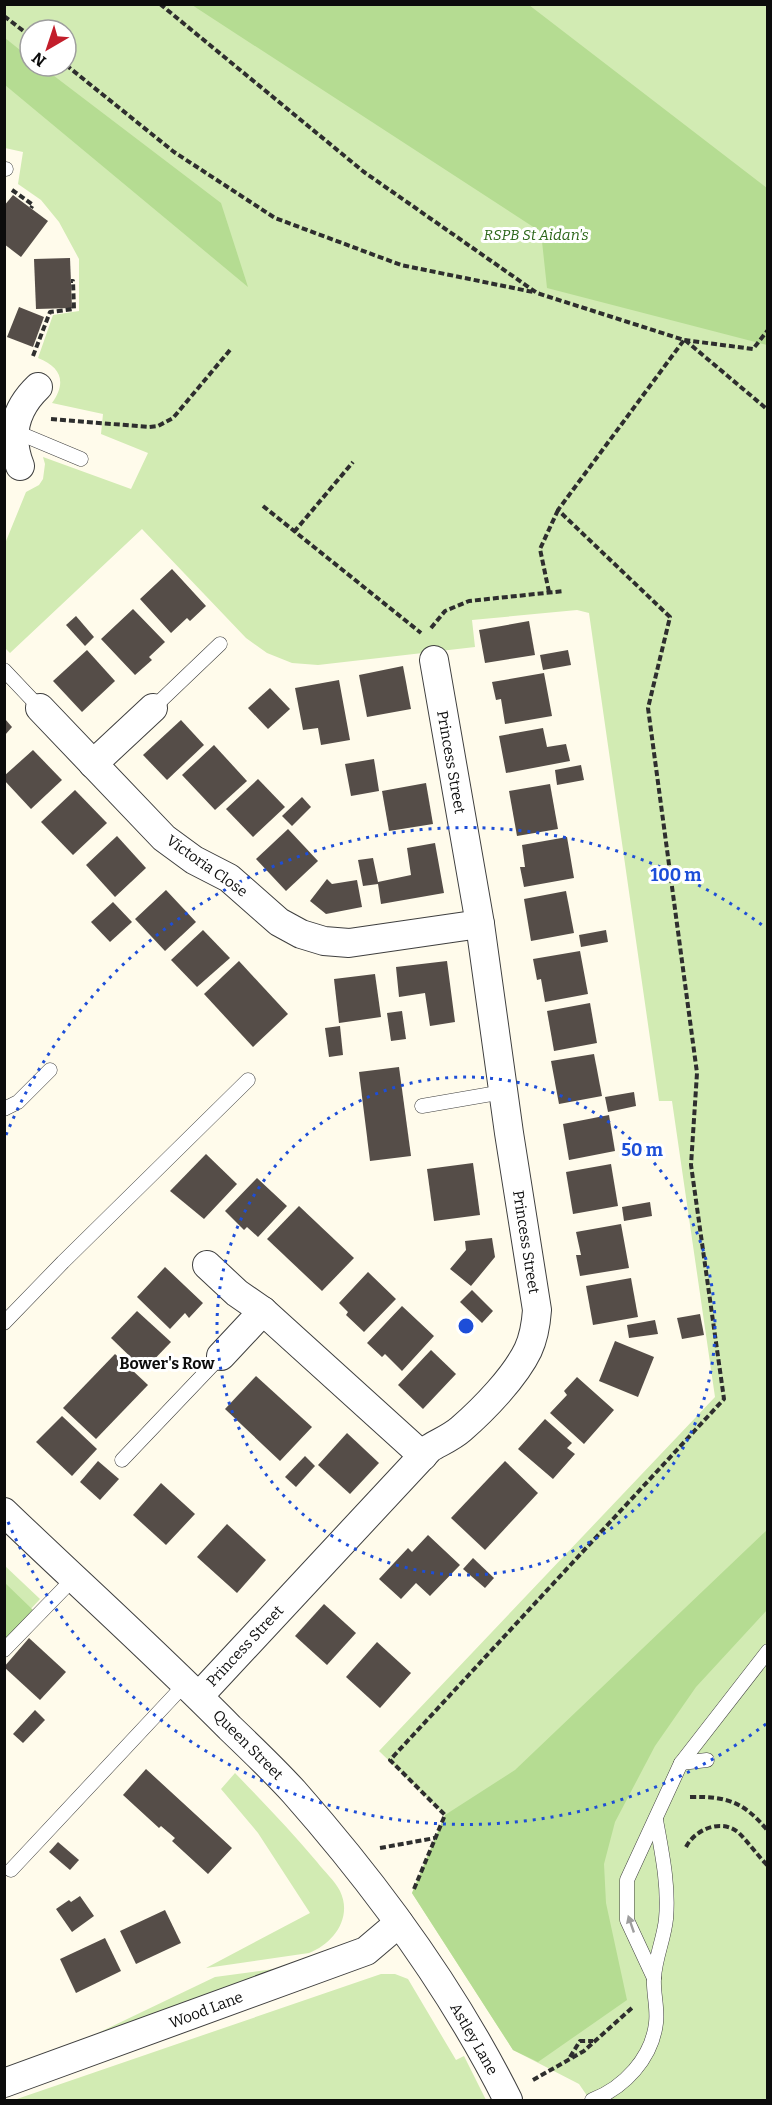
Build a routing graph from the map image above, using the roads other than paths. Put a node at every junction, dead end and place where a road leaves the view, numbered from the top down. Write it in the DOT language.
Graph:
graph roads {
  1 [pos="20,413"];
  2 [pos="81,459"];
  3 [pos="20,466"];
  4 [pos="220,644"];
  5 [pos="434,660"];
  6 [pos="4,670"];
  7 [pos="40,708"];
  8 [pos="153,708"];
  9 [pos="93,764"];
  10 [pos="480,924"];
  11 [pos="50,1070"];
  12 [pos="248,1080"];
  13 [pos="503,1092"];
  14 [pos="422,1106"];
  15 [pos="4,1110"];
  16 [pos="207,1265"];
  17 [pos="263,1311"];
  18 [pos="4,1323"];
  19 [pos="221,1356"];
  20 [pos="423,1456"];
  21 [pos="122,1460"];
  22 [pos="4,1512"];
  23 [pos="74,1578"];
  24 [pos="4,1650"];
  25 [pos="768,1651"];
  26 [pos="192,1689"];
  27 [pos="707,1760"];
  28 [pos="681,1763"];
  29 [pos="656,1820"];
  30 [pos="11,1870"];
  31 [pos="399,1923"];
  32 [pos="438,1978"];
  33 [pos="654,1978"];
  34 [pos="4,2083"];
  35 [pos="507,2098"];
  36 [pos="592,2100"];
  1 -- 2 [label="lane"];
  1 -- 3 [label="street"];
  4 -- 8 [label="lane"];
  5 -- 10 [label="street, Princess Street"];
  6 -- 7 [label="lane"];
  7 -- 9 [label="street, Victoria Close"];
  8 -- 9 [label="street"];
  9 -- 10 [label="street, Victoria Close"];
  10 -- 13 [label="street, Princess Street"];
  11 -- 15 [label="lane"];
  12 -- 18 [label="lane"];
  13 -- 14 [label="lane"];
  13 -- 20 [label="street, Princess Street"];
  16 -- 17 [label="street"];
  17 -- 19 [label="street"];
  17 -- 20 [label="street"];
  19 -- 21 [label="lane"];
  20 -- 26 [label="street, Princess Street"];
  22 -- 23 [label="street, Queen Street"];
  23 -- 24 [label="lane"];
  23 -- 26 [label="street, Queen Street"];
  25 -- 28 [label="lane"];
  26 -- 30 [label="lane"];
  26 -- 31 [label="street, Queen Street"];
  27 -- 28 [label="lane"];
  28 -- 29 [label="lane"];
  29 -- 33 [label="lane"];
  33 -- 29 [label="lane, one-way"];
  31 -- 32 [label="street, Queen Street"];
  31 -- 34 [label="street, Wood Lane"];
  32 -- 35 [label="street, Astley Lane"];
  33 -- 36 [label="lane"];
}
